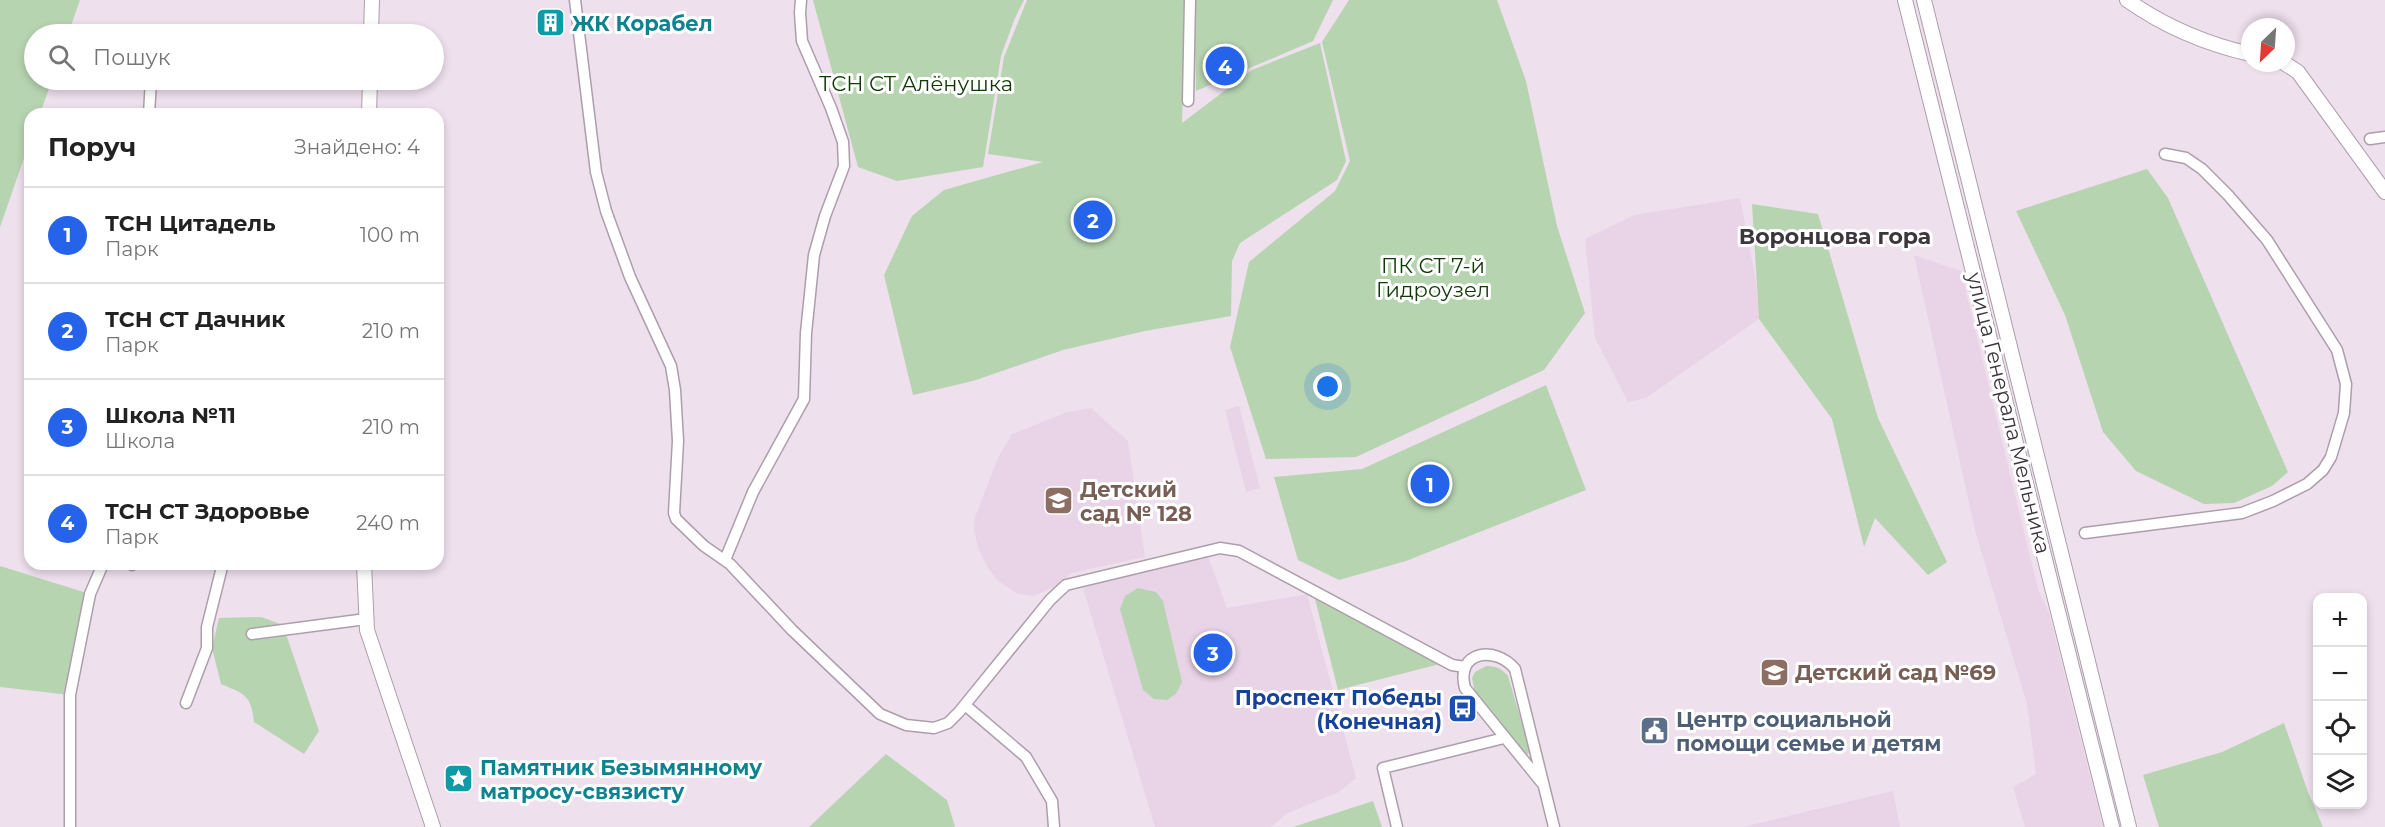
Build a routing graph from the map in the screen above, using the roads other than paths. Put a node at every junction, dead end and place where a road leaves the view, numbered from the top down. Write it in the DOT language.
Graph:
graph roads {
  1 [pos="372,0"];
  2 [pos="575,0"];
  3 [pos="801,0"];
  4 [pos="1190,0"];
  5 [pos="1905,0"];
  6 [pos="1924,0"];
  7 [pos="2127,0"];
  8 [pos="371,24"];
  9 [pos="2241,52"];
  10 [pos="2295,70"];
  11 [pos="150,90"];
  12 [pos="370,90"];
  13 [pos="1188,101"];
  14 [pos="149,108"];
  15 [pos="369,108"];
  16 [pos="2385,137"];
  17 [pos="2370,139"];
  18 [pos="2165,154"];
  19 [pos="2385,192"];
  20 [pos="1978,221"];
  21 [pos="1962,225"];
  22 [pos="2085,533"];
  23 [pos="725,560"];
  24 [pos="100,570"];
  25 [pos="221,570"];
  26 [pos="364,570"];
  27 [pos="366,619"];
  28 [pos="252,634"];
  29 [pos="1465,667"];
  30 [pos="186,703"];
  31 [pos="965,705"];
  32 [pos="1504,738"];
  33 [pos="1542,783"];
  34 [pos="70,827"];
  35 [pos="433,827"];
  36 [pos="1054,827"];
  37 [pos="1397,827"];
  38 [pos="1554,827"];
  39 [pos="2112,827"];
  40 [pos="2129,827"];
  1 -- 8 [label="main road"];
  2 -- 23 [label="street"];
  3 -- 23 [label="street"];
  4 -- 13 [label="street"];
  5 -- 21 [label="main road, улица Генерала Мельника"];
  6 -- 20 [label="main road, улица Генерала Мельника"];
  7 -- 9 [label="main road"];
  10 -- 19 [label="main road"];
  11 -- 14 [label="street"];
  12 -- 15 [label="main road"];
  16 -- 17 [label="street"];
  18 -- 22 [label="street"];
  20 -- 21 [label="main road"];
  20 -- 40 [label="main road, улица Генерала Мельника"];
  21 -- 39 [label="main road, улица Генерала Мельника"];
  23 -- 31 [label="street"];
  24 -- 34 [label="street"];
  25 -- 30 [label="street"];
  26 -- 27 [label="main road"];
  27 -- 28 [label="street"];
  27 -- 35 [label="main road"];
  29 -- 31 [label="street"];
  29 -- 32 [label="street"];
  29 -- 33 [label="street"];
  31 -- 36 [label="street"];
  32 -- 33 [label="street"];
  32 -- 37 [label="street"];
  33 -- 38 [label="street"];
}
